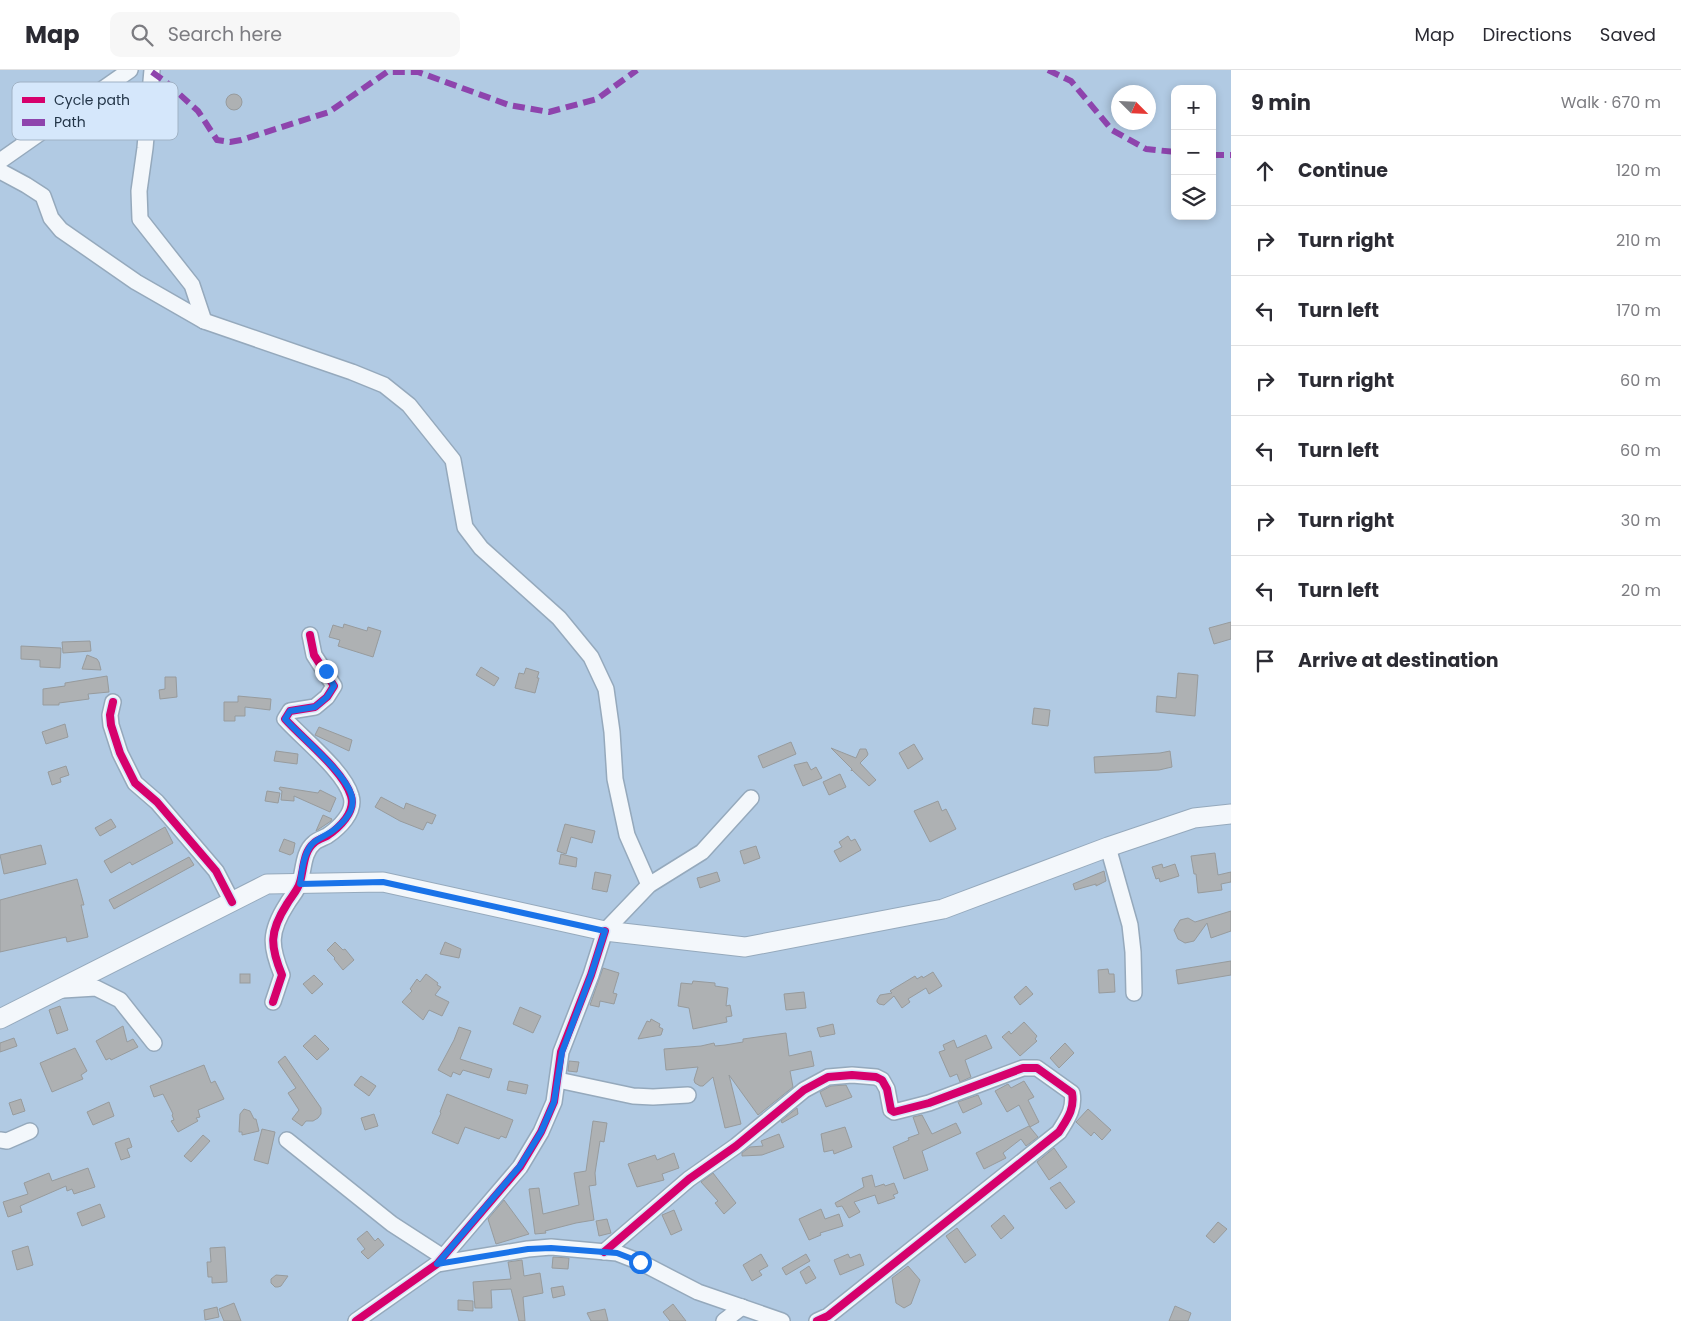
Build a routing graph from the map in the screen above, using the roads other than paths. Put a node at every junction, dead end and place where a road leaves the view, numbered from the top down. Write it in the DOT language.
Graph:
graph roads {
  1 [pos="130,70"];
  2 [pos="113,82"];
  3 [pos="30,140"];
  4 [pos="146,140"];
  5 [pos="0,161"];
  6 [pos="0,171"];
  7 [pos="204,321"];
  8 [pos="310,635"];
  9 [pos="113,702"];
  10 [pos="751,798"];
  11 [pos="1231,814"];
  12 [pos="1108,847"];
  13 [pos="300,884"];
  14 [pos="649,885"];
  15 [pos="232,902"];
  16 [pos="605,931"];
  17 [pos="56,991"];
  18 [pos="1134,993"];
  19 [pos="273,1002"];
  20 [pos="0,1019"];
  21 [pos="154,1043"];
  22 [pos="558,1080"];
  23 [pos="688,1095"];
  24 [pos="30,1130"];
  25 [pos="0,1140"];
  26 [pos="287,1140"];
  27 [pos="604,1252"];
  28 [pos="440,1260"];
  29 [pos="734,1316"];
  30 [pos="356,1321"];
  31 [pos="782,1321"];
  32 [pos="817,1321"];
  1 -- 2 [label="street"];
  3 -- 5 [label="street"];
  4 -- 7 [label="street"];
  6 -- 7 [label="street"];
  7 -- 14 [label="street"];
  8 -- 13 [label="street"];
  9 -- 15 [label="street"];
  10 -- 14 [label="street"];
  11 -- 12 [label="main road"];
  12 -- 16 [label="main road"];
  12 -- 18 [label="street"];
  13 -- 15 [label="main road"];
  13 -- 16 [label="main road"];
  13 -- 19 [label="street"];
  14 -- 16 [label="street"];
  15 -- 17 [label="main road"];
  16 -- 22 [label="street"];
  17 -- 20 [label="main road"];
  17 -- 21 [label="street"];
  22 -- 23 [label="street"];
  22 -- 28 [label="street"];
  24 -- 25 [label="street"];
  26 -- 28 [label="street"];
  27 -- 28 [label="street"];
  27 -- 29 [label="street"];
  27 -- 32 [label="street"];
  28 -- 30 [label="street"];
  29 -- 31 [label="street"];
}
